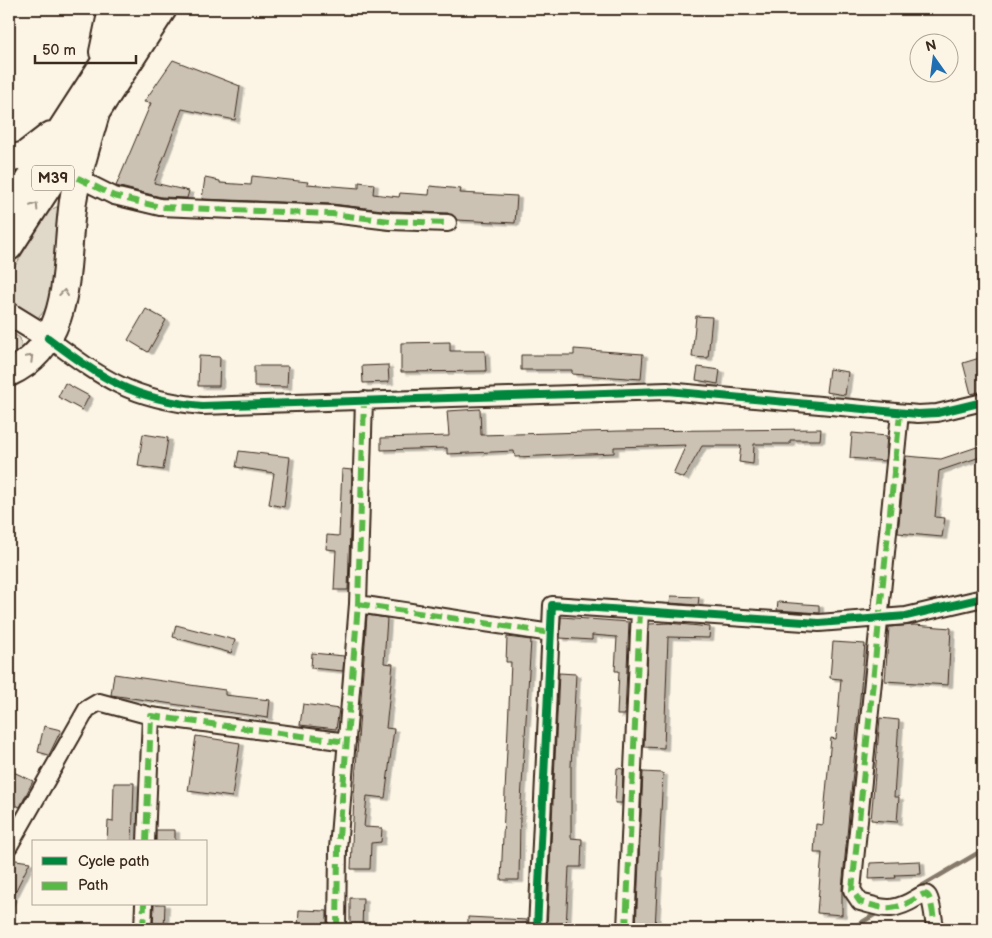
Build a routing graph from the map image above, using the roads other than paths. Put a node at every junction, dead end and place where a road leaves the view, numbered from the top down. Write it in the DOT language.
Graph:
graph roads {
  1 [pos="112,9"];
  2 [pos="139,9"];
  3 [pos="162,9"];
  4 [pos="97,73"];
  5 [pos="97,110"];
  6 [pos="63,125"];
  7 [pos="9,159"];
  8 [pos="78,178"];
  9 [pos="9,210"];
  10 [pos="448,223"];
  11 [pos="9,246"];
  12 [pos="9,314"];
  13 [pos="48,338"];
  14 [pos="9,373"];
  15 [pos="364,400"];
  16 [pos="983,402"];
  17 [pos="900,412"];
  18 [pos="983,598"];
  19 [pos="358,604"];
  20 [pos="640,610"];
  21 [pos="878,620"];
  22 [pos="550,633"];
  23 [pos="151,716"];
  24 [pos="347,742"];
  25 [pos="146,840"];
  26 [pos="9,846"];
  27 [pos="144,906"];
  28 [pos="143,929"];
  29 [pos="337,929"];
  30 [pos="537,929"];
  31 [pos="626,929"];
  32 [pos="935,929"];
  1 -- 4 [label="highway"];
  2 -- 4 [label="highway, M39"];
  3 -- 5 [label="highway, M39"];
  4 -- 6 [label="highway, M39"];
  5 -- 8 [label="highway"];
  11 -- 5 [label="highway, M39, one-way"];
  6 -- 7 [label="highway"];
  6 -- 9 [label="highway, M39"];
  8 -- 10 [label="street"];
  13 -- 8 [label="highway, one-way"];
  12 -- 13 [label="main road"];
  14 -- 13 [label="highway, one-way"];
  13 -- 15 [label="street"];
  15 -- 17 [label="street"];
  15 -- 19 [label="street"];
  16 -- 17 [label="street"];
  17 -- 21 [label="street"];
  18 -- 21 [label="street"];
  19 -- 22 [label="street"];
  19 -- 24 [label="street"];
  20 -- 21 [label="street"];
  20 -- 22 [label="street"];
  20 -- 31 [label="street"];
  21 -- 32 [label="street"];
  22 -- 30 [label="street"];
  23 -- 24 [label="street"];
  23 -- 25 [label="street"];
  23 -- 26 [label="street"];
  24 -- 29 [label="street"];
  27 -- 28 [label="street"];
}
